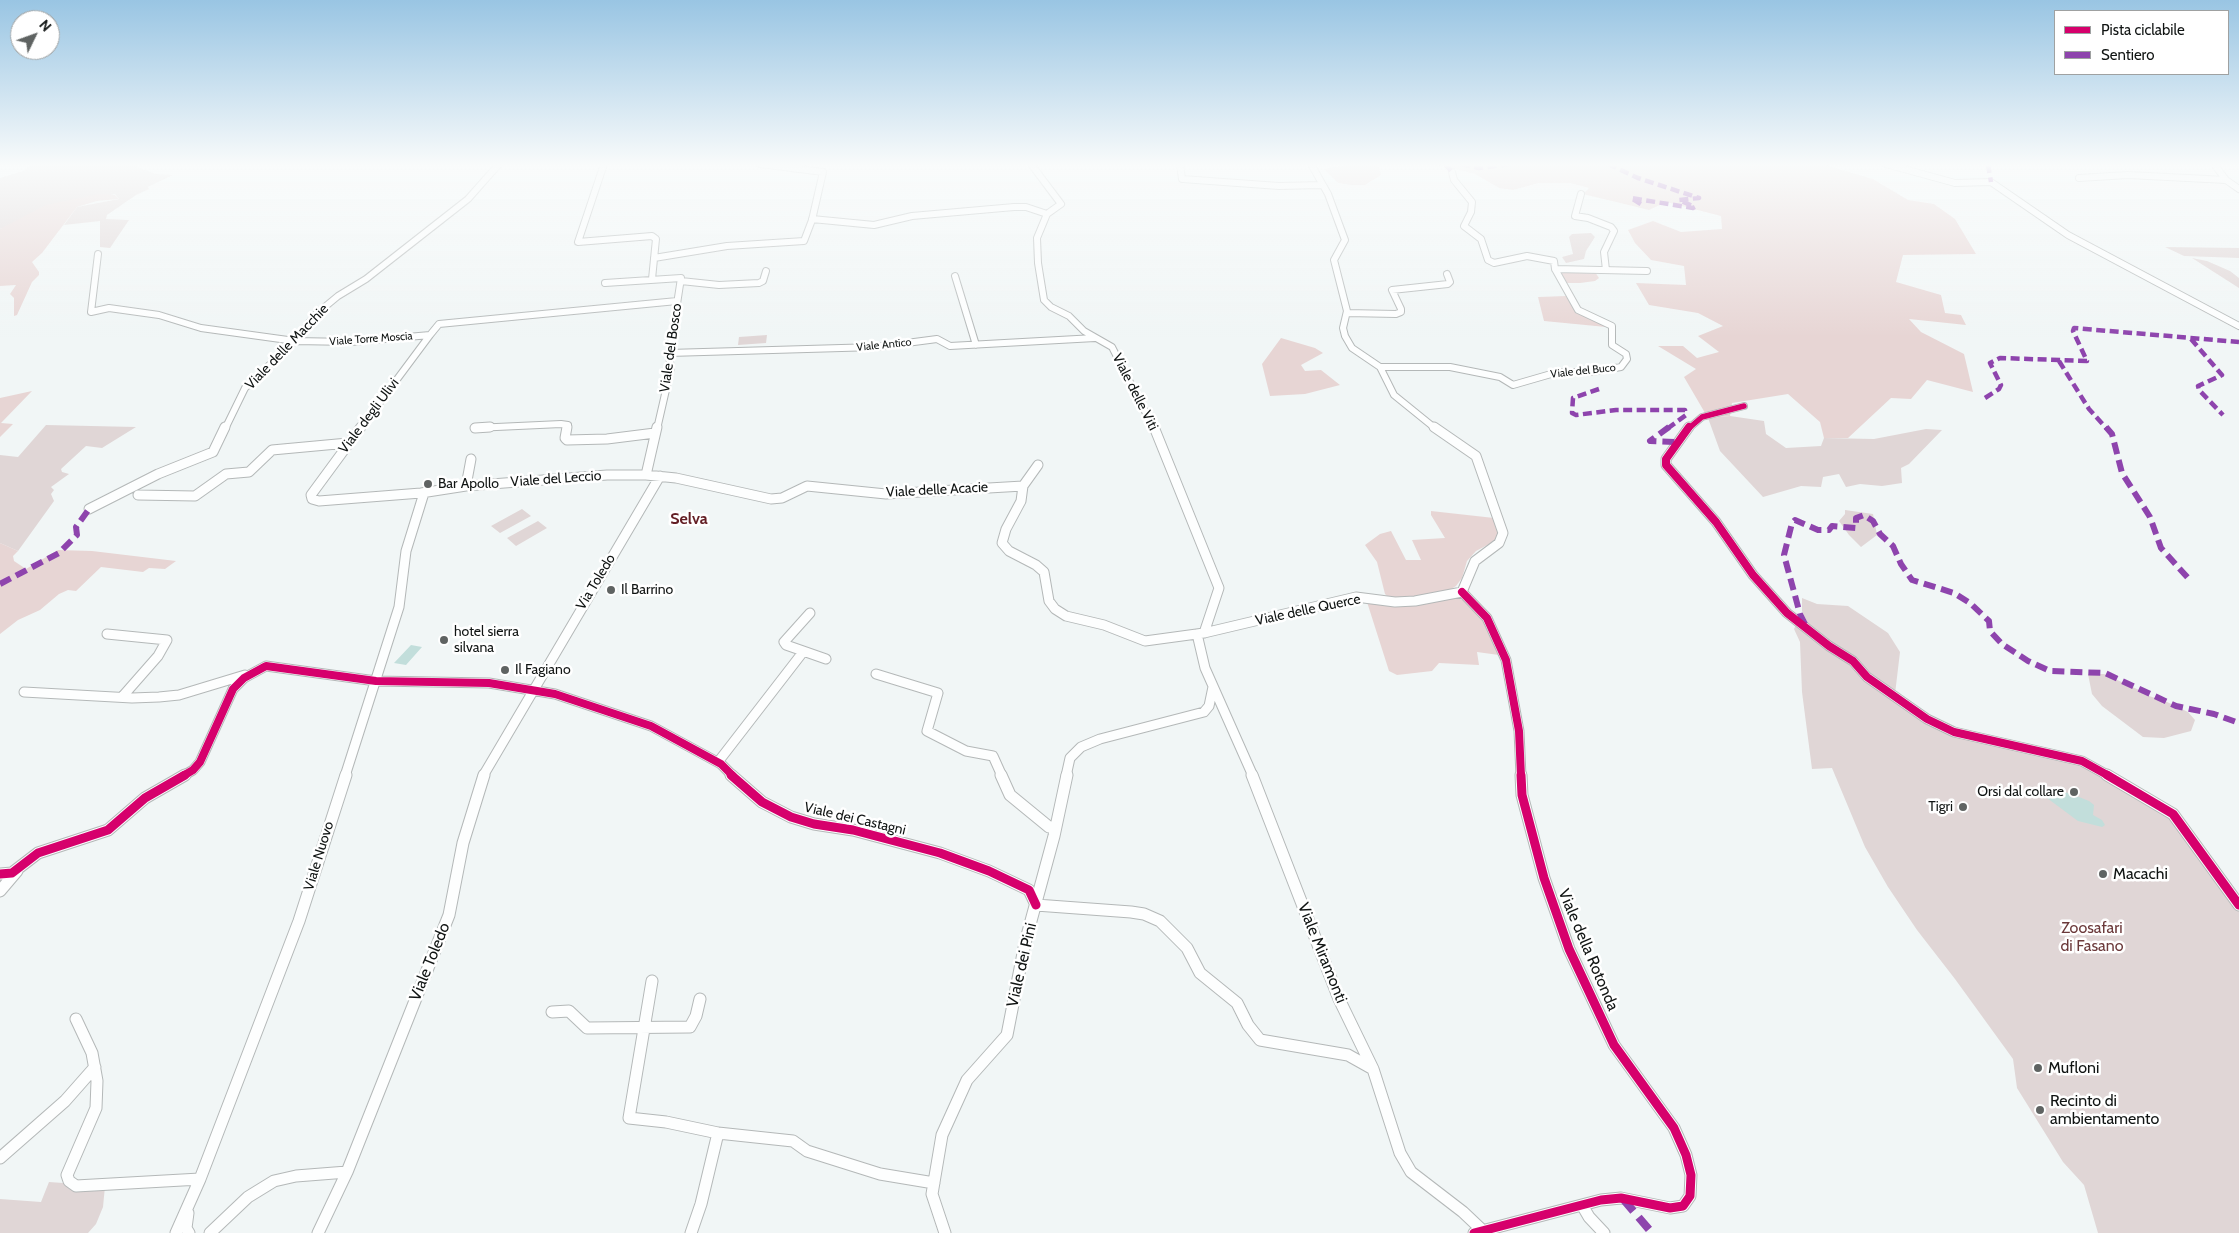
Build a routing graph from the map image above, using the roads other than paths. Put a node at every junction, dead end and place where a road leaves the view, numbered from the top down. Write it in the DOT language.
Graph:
graph roads {
  1 [pos="440,222"];
  2 [pos="585,222"];
  3 [pos="811,222"];
  4 [pos="838,222"];
  5 [pos="889,222"];
  6 [pos="1044,222"];
  7 [pos="1339,222"];
  8 [pos="1466,222"];
  9 [pos="1597,222"];
  10 [pos="2049,222"];
  11 [pos="98,254"];
  12 [pos="654,258"];
  13 [pos="1555,269"];
  14 [pos="1606,270"];
  15 [pos="766,271"];
  16 [pos="1647,271"];
  17 [pos="1447,274"];
  18 [pos="955,276"];
  19 [pos="652,279"];
  20 [pos="681,281"];
  21 [pos="606,283"];
  22 [pos="678,302"];
  23 [pos="1347,313"];
  24 [pos="2239,326"];
  25 [pos="430,335"];
  26 [pos="1096,338"];
  27 [pos="295,341"];
  28 [pos="976,345"];
  29 [pos="669,353"];
  30 [pos="1380,367"];
  31 [pos="1744,406"];
  32 [pos="476,428"];
  33 [pos="655,433"];
  34 [pos="348,443"];
  35 [pos="471,459"];
  36 [pos="1038,465"];
  37 [pos="646,475"];
  38 [pos="660,476"];
  39 [pos="466,486"];
  40 [pos="1023,486"];
  41 [pos="424,492"];
  42 [pos="138,495"];
  43 [pos="312,499"];
  44 [pos="89,509"];
  45 [pos="1462,592"];
  46 [pos="810,613"];
  47 [pos="1201,633"];
  48 [pos="107,634"];
  49 [pos="1201,649"];
  50 [pos="803,652"];
  51 [pos="826,659"];
  52 [pos="252,673"];
  53 [pos="876,674"];
  54 [pos="376,681"];
  55 [pos="1213,687"];
  56 [pos="535,690"];
  57 [pos="24,692"];
  58 [pos="122,697"];
  59 [pos="718,762"];
  60 [pos="1056,827"];
  61 [pos="19,869"];
  62 [pos="0,874"];
  63 [pos="0,891"];
  64 [pos="1036,905"];
  65 [pos="2239,905"];
  66 [pos="652,981"];
  67 [pos="700,999"];
  68 [pos="552,1012"];
  69 [pos="76,1019"];
  70 [pos="644,1027"];
  71 [pos="95,1067"];
  72 [pos="1373,1069"];
  73 [pos="718,1133"];
  74 [pos="0,1158"];
  75 [pos="347,1172"];
  76 [pos="200,1179"];
  77 [pos="934,1183"];
  78 [pos="1582,1205"];
  79 [pos="1478,1231"];
  80 [pos="184,1232"];
  81 [pos="210,1233"];
  82 [pos="318,1233"];
  83 [pos="691,1233"];
  84 [pos="945,1233"];
  85 [pos="1604,1233"];
  1 -- 27 [label="street, Viale delle Macchie"];
  2 -- 12 [label="street"];
  3 -- 12 [label="street"];
  4 -- 5 [label="street"];
  6 -- 26 [label="street, Viale delle Viti"];
  7 -- 23 [label="street"];
  8 -- 13 [label="street, Viale del Buco"];
  9 -- 14 [label="street"];
  10 -- 24 [label="street"];
  11 -- 27 [label="street, Viale Torre Moscia"];
  12 -- 19 [label="street"];
  13 -- 14 [label="street"];
  13 -- 30 [label="street, Viale del Buco"];
  14 -- 16 [label="street"];
  15 -- 20 [label="street"];
  17 -- 23 [label="street"];
  18 -- 28 [label="street"];
  19 -- 20 [label="street"];
  19 -- 21 [label="street"];
  20 -- 22 [label="street, Viale del Bosco"];
  22 -- 25 [label="street, Viale Torre Moscia"];
  22 -- 29 [label="street, Viale del Bosco"];
  23 -- 30 [label="street"];
  25 -- 27 [label="street, Viale Torre Moscia"];
  25 -- 34 [label="street, Viale degli Ulivi"];
  26 -- 28 [label="street, Viale Antico"];
  26 -- 47 [label="street, Viale delle Viti"];
  27 -- 44 [label="street, Viale delle Macchie"];
  28 -- 29 [label="street, Viale Antico"];
  29 -- 33 [label="street, Viale del Bosco"];
  30 -- 45 [label="street"];
  31 -- 65 [label="street"];
  32 -- 33 [label="street"];
  33 -- 37 [label="street, Viale del Bosco"];
  34 -- 42 [label="street"];
  34 -- 43 [label="street, Viale degli Ulivi"];
  35 -- 39 [label="street"];
  36 -- 40 [label="street"];
  37 -- 38 [label="street, Viale delle Acacie"];
  37 -- 39 [label="street, Viale del Leccio"];
  38 -- 40 [label="street, Viale delle Acacie"];
  38 -- 56 [label="street, Via Toledo"];
  39 -- 41 [label="street, Viale del Leccio"];
  40 -- 47 [label="street, Viale delle Querce"];
  41 -- 43 [label="street, Viale del Leccio"];
  41 -- 54 [label="street, Viale Nuovo"];
  45 -- 47 [label="street, Viale delle Querce"];
  45 -- 78 [label="street, Viale della Rotonda"];
  46 -- 50 [label="street"];
  47 -- 49 [label="street"];
  48 -- 58 [label="street"];
  49 -- 55 [label="street, Viale Miramonti"];
  50 -- 51 [label="street"];
  50 -- 59 [label="street"];
  52 -- 54 [label="street, Viale dei Castagni"];
  52 -- 58 [label="street, Viale dei Castagni"];
  52 -- 61 [label="street"];
  53 -- 60 [label="street"];
  54 -- 56 [label="street, Viale dei Castagni"];
  54 -- 76 [label="street, Viale Nuovo"];
  55 -- 60 [label="street, Viale dei Pini"];
  55 -- 72 [label="street, Viale Miramonti"];
  56 -- 59 [label="street, Viale dei Castagni"];
  56 -- 75 [label="street, Viale Toledo"];
  57 -- 58 [label="street, Viale dei Castagni"];
  59 -- 64 [label="street, Viale dei Castagni"];
  60 -- 64 [label="street, Viale dei Pini"];
  61 -- 62 [label="street"];
  61 -- 63 [label="street"];
  64 -- 72 [label="street"];
  64 -- 77 [label="street, Viale dei Pini"];
  66 -- 70 [label="street"];
  67 -- 70 [label="street"];
  68 -- 70 [label="street"];
  69 -- 71 [label="street"];
  70 -- 73 [label="street"];
  71 -- 74 [label="street"];
  71 -- 76 [label="street"];
  72 -- 79 [label="street, Viale Miramonti"];
  73 -- 77 [label="street"];
  73 -- 83 [label="street"];
  75 -- 81 [label="street"];
  75 -- 82 [label="street, Viale Toledo"];
  76 -- 80 [label="street, Viale Nuovo"];
  77 -- 84 [label="street, Viale dei Pini"];
  78 -- 79 [label="street"];
  78 -- 85 [label="street"];
}
